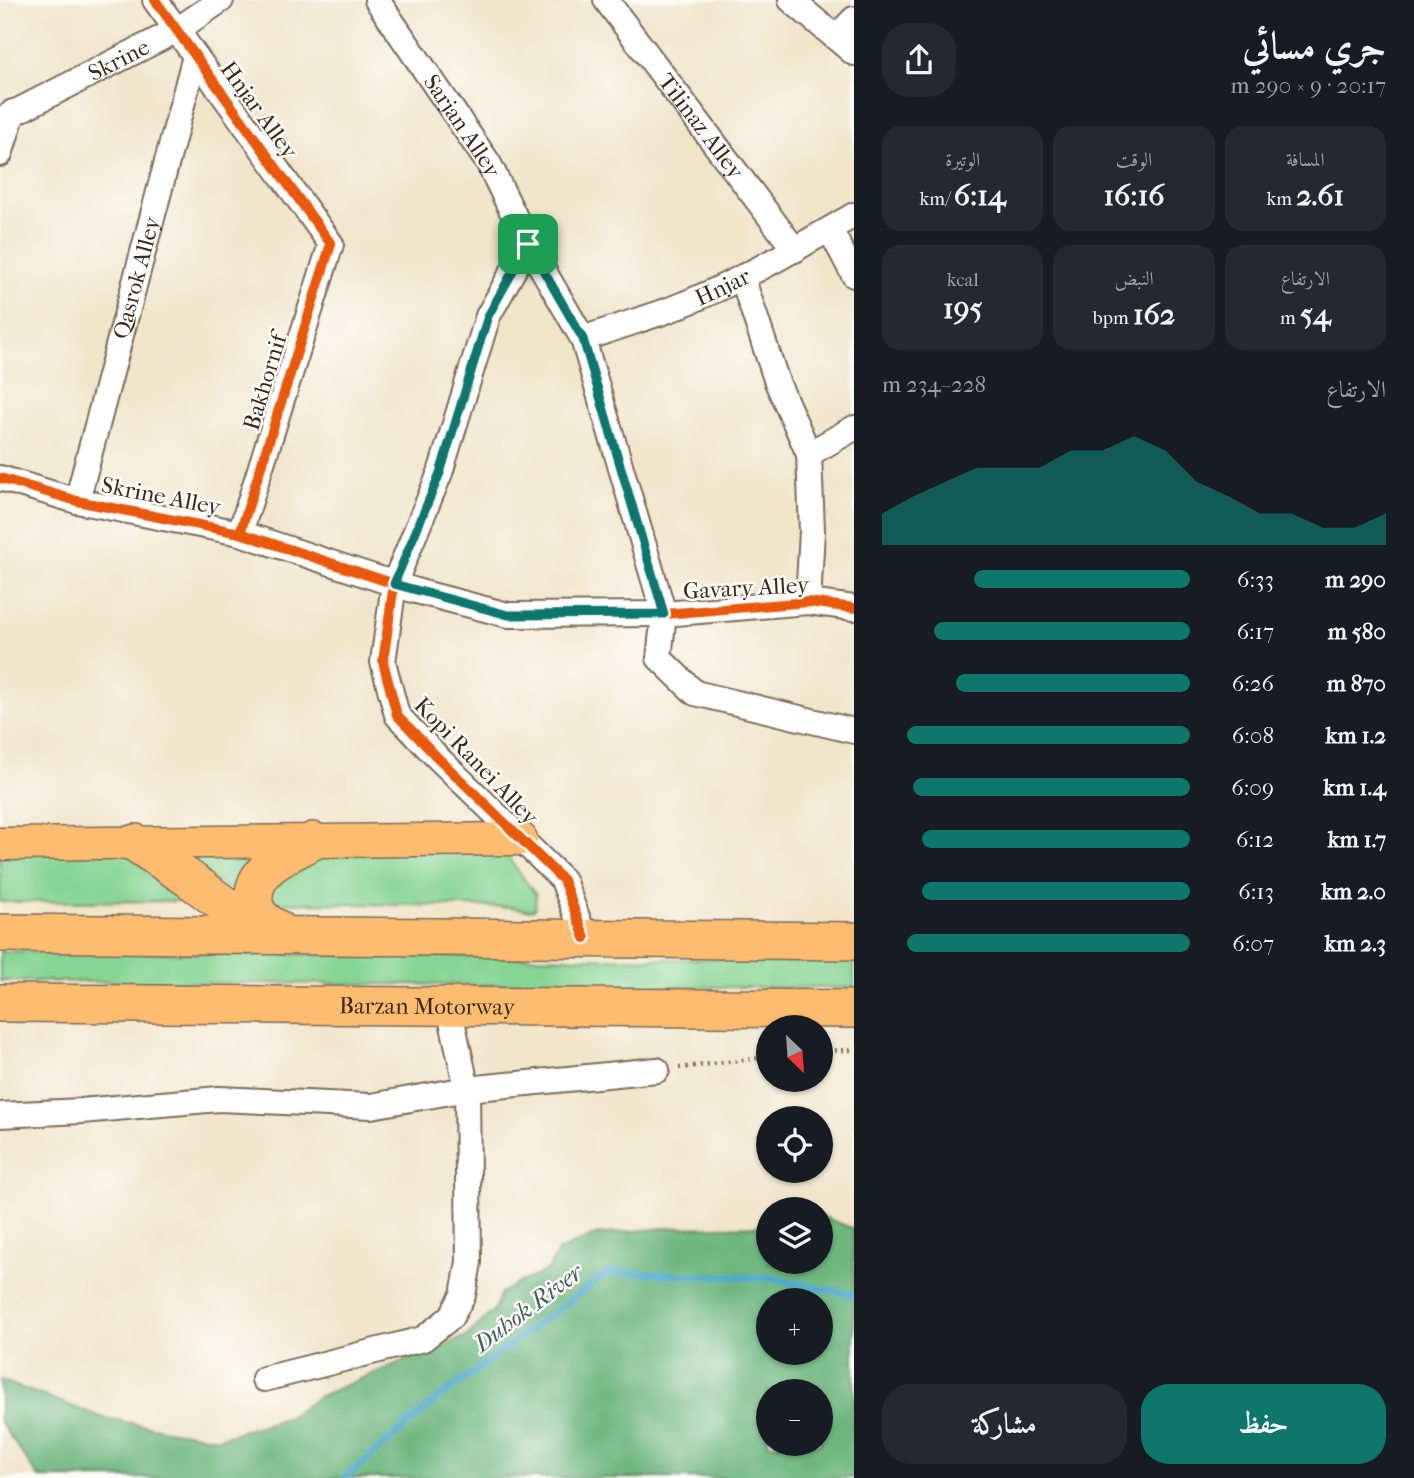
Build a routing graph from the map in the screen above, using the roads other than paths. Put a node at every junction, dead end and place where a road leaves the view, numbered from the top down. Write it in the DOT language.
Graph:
graph roads {
  1 [pos="155,0"];
  2 [pos="221,0"];
  3 [pos="377,0"];
  4 [pos="606,0"];
  5 [pos="791,0"];
  6 [pos="854,19"];
  7 [pos="177,30"];
  8 [pos="845,45"];
  9 [pos="195,56"];
  10 [pos="4,109"];
  11 [pos="0,154"];
  12 [pos="854,215"];
  13 [pos="830,230"];
  14 [pos="331,244"];
  15 [pos="528,244"];
  16 [pos="795,250"];
  17 [pos="854,275"];
  18 [pos="742,277"];
  19 [pos="583,339"];
  20 [pos="854,428"];
  21 [pos="808,454"];
  22 [pos="0,478"];
  23 [pos="78,501"];
  24 [pos="240,533"];
  25 [pos="394,584"];
  26 [pos="808,603"];
  27 [pos="854,608"];
  28 [pos="664,614"];
  29 [pos="854,730"];
  30 [pos="521,839"];
  31 [pos="313,841"];
  32 [pos="135,843"];
  33 [pos="0,844"];
  34 [pos="0,933"];
  35 [pos="288,935"];
  36 [pos="585,938"];
  37 [pos="854,941"];
  38 [pos="0,1003"];
  39 [pos="449,1007"];
  40 [pos="854,1009"];
  41 [pos="657,1070"];
  42 [pos="467,1089"];
  43 [pos="0,1115"];
  44 [pos="264,1379"];
  1 -- 7 [label="street, Hnjar Alley"];
  2 -- 7 [label="street, Skrine"];
  3 -- 15 [label="street, Sarjan Alley"];
  4 -- 16 [label="street, Tilinaz Alley"];
  5 -- 8 [label="street"];
  6 -- 8 [label="street"];
  7 -- 9 [label="street, Hnjar Alley"];
  7 -- 10 [label="street, Skrine"];
  9 -- 14 [label="street, Hnjar Alley"];
  9 -- 23 [label="street, Qasrok Alley"];
  10 -- 11 [label="street"];
  12 -- 13 [label="street, Hnjar"];
  13 -- 16 [label="street, Hnjar"];
  13 -- 17 [label="street"];
  14 -- 24 [label="street, Bakhornif"];
  15 -- 19 [label="street, Sarjan Alley"];
  15 -- 25 [label="street, Kopi Ranei Alley"];
  16 -- 18 [label="street, Hnjar"];
  18 -- 19 [label="street, Hnjar"];
  18 -- 21 [label="street"];
  19 -- 28 [label="street, Sarjan Alley"];
  20 -- 21 [label="street"];
  21 -- 26 [label="street"];
  22 -- 23 [label="street, Skrine Alley"];
  23 -- 24 [label="street, Skrine Alley"];
  24 -- 25 [label="street, Skrine Alley"];
  25 -- 28 [label="street, Gavary Alley"];
  25 -- 30 [label="street, Kopi Ranei Alley"];
  26 -- 27 [label="street, Gavary Alley"];
  26 -- 28 [label="street, Gavary Alley"];
  28 -- 29 [label="street"];
  30 -- 31 [label="main road"];
  30 -- 36 [label="street, Kopi Ranei Alley"];
  31 -- 32 [label="main road"];
  31 -- 35 [label="highway"];
  32 -- 33 [label="main road"];
  32 -- 35 [label="highway"];
  34 -- 35 [label="highway"];
  35 -- 36 [label="highway"];
  36 -- 37 [label="highway"];
  38 -- 39 [label="highway, Barzan Motorway"];
  39 -- 40 [label="highway, Barzan Motorway"];
  39 -- 42 [label="street"];
  41 -- 42 [label="street"];
  42 -- 43 [label="street"];
  42 -- 44 [label="street"];
}
